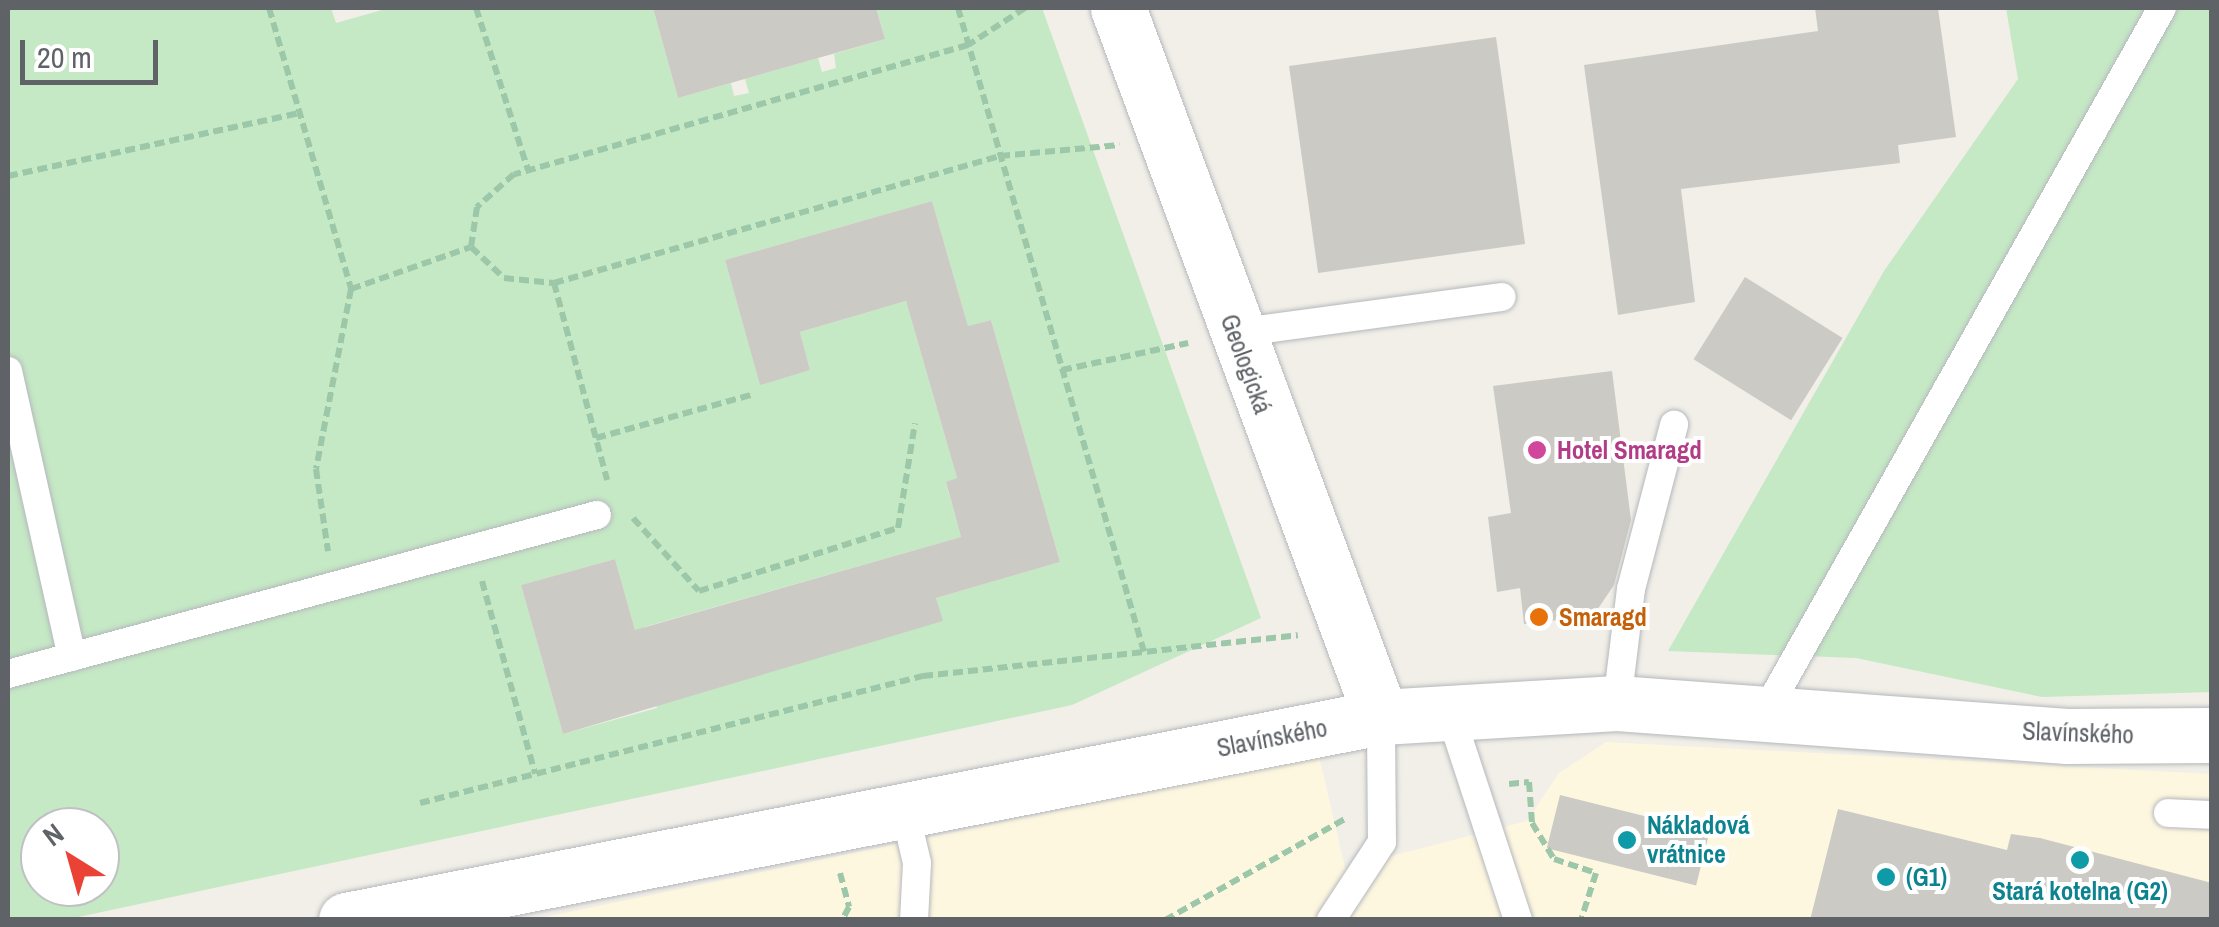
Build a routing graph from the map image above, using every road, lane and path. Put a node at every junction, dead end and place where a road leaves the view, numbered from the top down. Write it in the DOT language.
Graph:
graph roads {
  1 [pos="268,8"];
  2 [pos="476,8"];
  3 [pos="958,8"];
  4 [pos="1025,8"];
  5 [pos="1118,8"];
  6 [pos="2162,8"];
  7 [pos="968,45"];
  8 [pos="300,113"];
  9 [pos="1166,140"];
  10 [pos="1000,156"];
  11 [pos="528,170"];
  12 [pos="8,176"];
  13 [pos="471,247"];
  14 [pos="554,282"];
  15 [pos="351,289"];
  16 [pos="1502,298"];
  17 [pos="1236,333"];
  18 [pos="1062,370"];
  19 [pos="8,371"];
  20 [pos="751,395"];
  21 [pos="915,424"];
  22 [pos="13,425"];
  23 [pos="1674,425"];
  24 [pos="596,438"];
  25 [pos="604,504"];
  26 [pos="627,511"];
  27 [pos="474,551"];
  28 [pos="335,591"];
  29 [pos="1298,635"];
  30 [pos="1144,652"];
  31 [pos="72,657"];
  32 [pos="8,674"];
  33 [pos="1617,704"];
  34 [pos="1766,711"];
  35 [pos="1450,713"];
  36 [pos="1381,718"];
  37 [pos="2212,735"];
  38 [pos="535,774"];
  39 [pos="1529,782"];
  40 [pos="1379,802"];
  41 [pos="420,803"];
  42 [pos="904,807"];
  43 [pos="2168,813"];
  44 [pos="2212,815"];
  45 [pos="346,920"];
  46 [pos="914,920"];
  47 [pos="1165,920"];
  48 [pos="1332,920"];
  49 [pos="1518,920"];
  50 [pos="1582,920"];
  1 -- 8 [label="path"];
  2 -- 11 [label="path"];
  3 -- 7 [label="path"];
  4 -- 7 [label="path"];
  5 -- 9 [label="street, Geologická"];
  6 -- 34 [label="lane"];
  7 -- 10 [label="path"];
  7 -- 11 [label="path"];
  8 -- 12 [label="path"];
  8 -- 15 [label="path"];
  9 -- 10 [label="path"];
  9 -- 17 [label="street, Geologická"];
  10 -- 14 [label="path"];
  10 -- 18 [label="path"];
  11 -- 13 [label="path"];
  13 -- 14 [label="path"];
  13 -- 15 [label="path"];
  14 -- 24 [label="path"];
  15 -- 28 [label="path"];
  16 -- 17 [label="lane"];
  17 -- 18 [label="path"];
  17 -- 36 [label="street, Geologická"];
  18 -- 30 [label="path"];
  19 -- 22 [label="lane"];
  20 -- 24 [label="path"];
  21 -- 26 [label="path"];
  22 -- 31 [label="lane"];
  23 -- 33 [label="lane"];
  24 -- 25 [label="path"];
  25 -- 27 [label="lane"];
  27 -- 28 [label="lane"];
  27 -- 38 [label="path"];
  28 -- 31 [label="lane"];
  29 -- 30 [label="path"];
  30 -- 38 [label="path"];
  31 -- 32 [label="lane"];
  33 -- 34 [label="street, Slavínského"];
  33 -- 35 [label="street, Slavínského"];
  34 -- 37 [label="street, Slavínského"];
  35 -- 36 [label="street, Slavínského"];
  35 -- 49 [label="lane"];
  36 -- 40 [label="lane"];
  36 -- 42 [label="street, Slavínského"];
  38 -- 41 [label="path"];
  39 -- 50 [label="path"];
  40 -- 47 [label="path"];
  40 -- 48 [label="lane"];
  42 -- 45 [label="street, Slavínského"];
  42 -- 46 [label="lane"];
  43 -- 44 [label="lane"];
}
